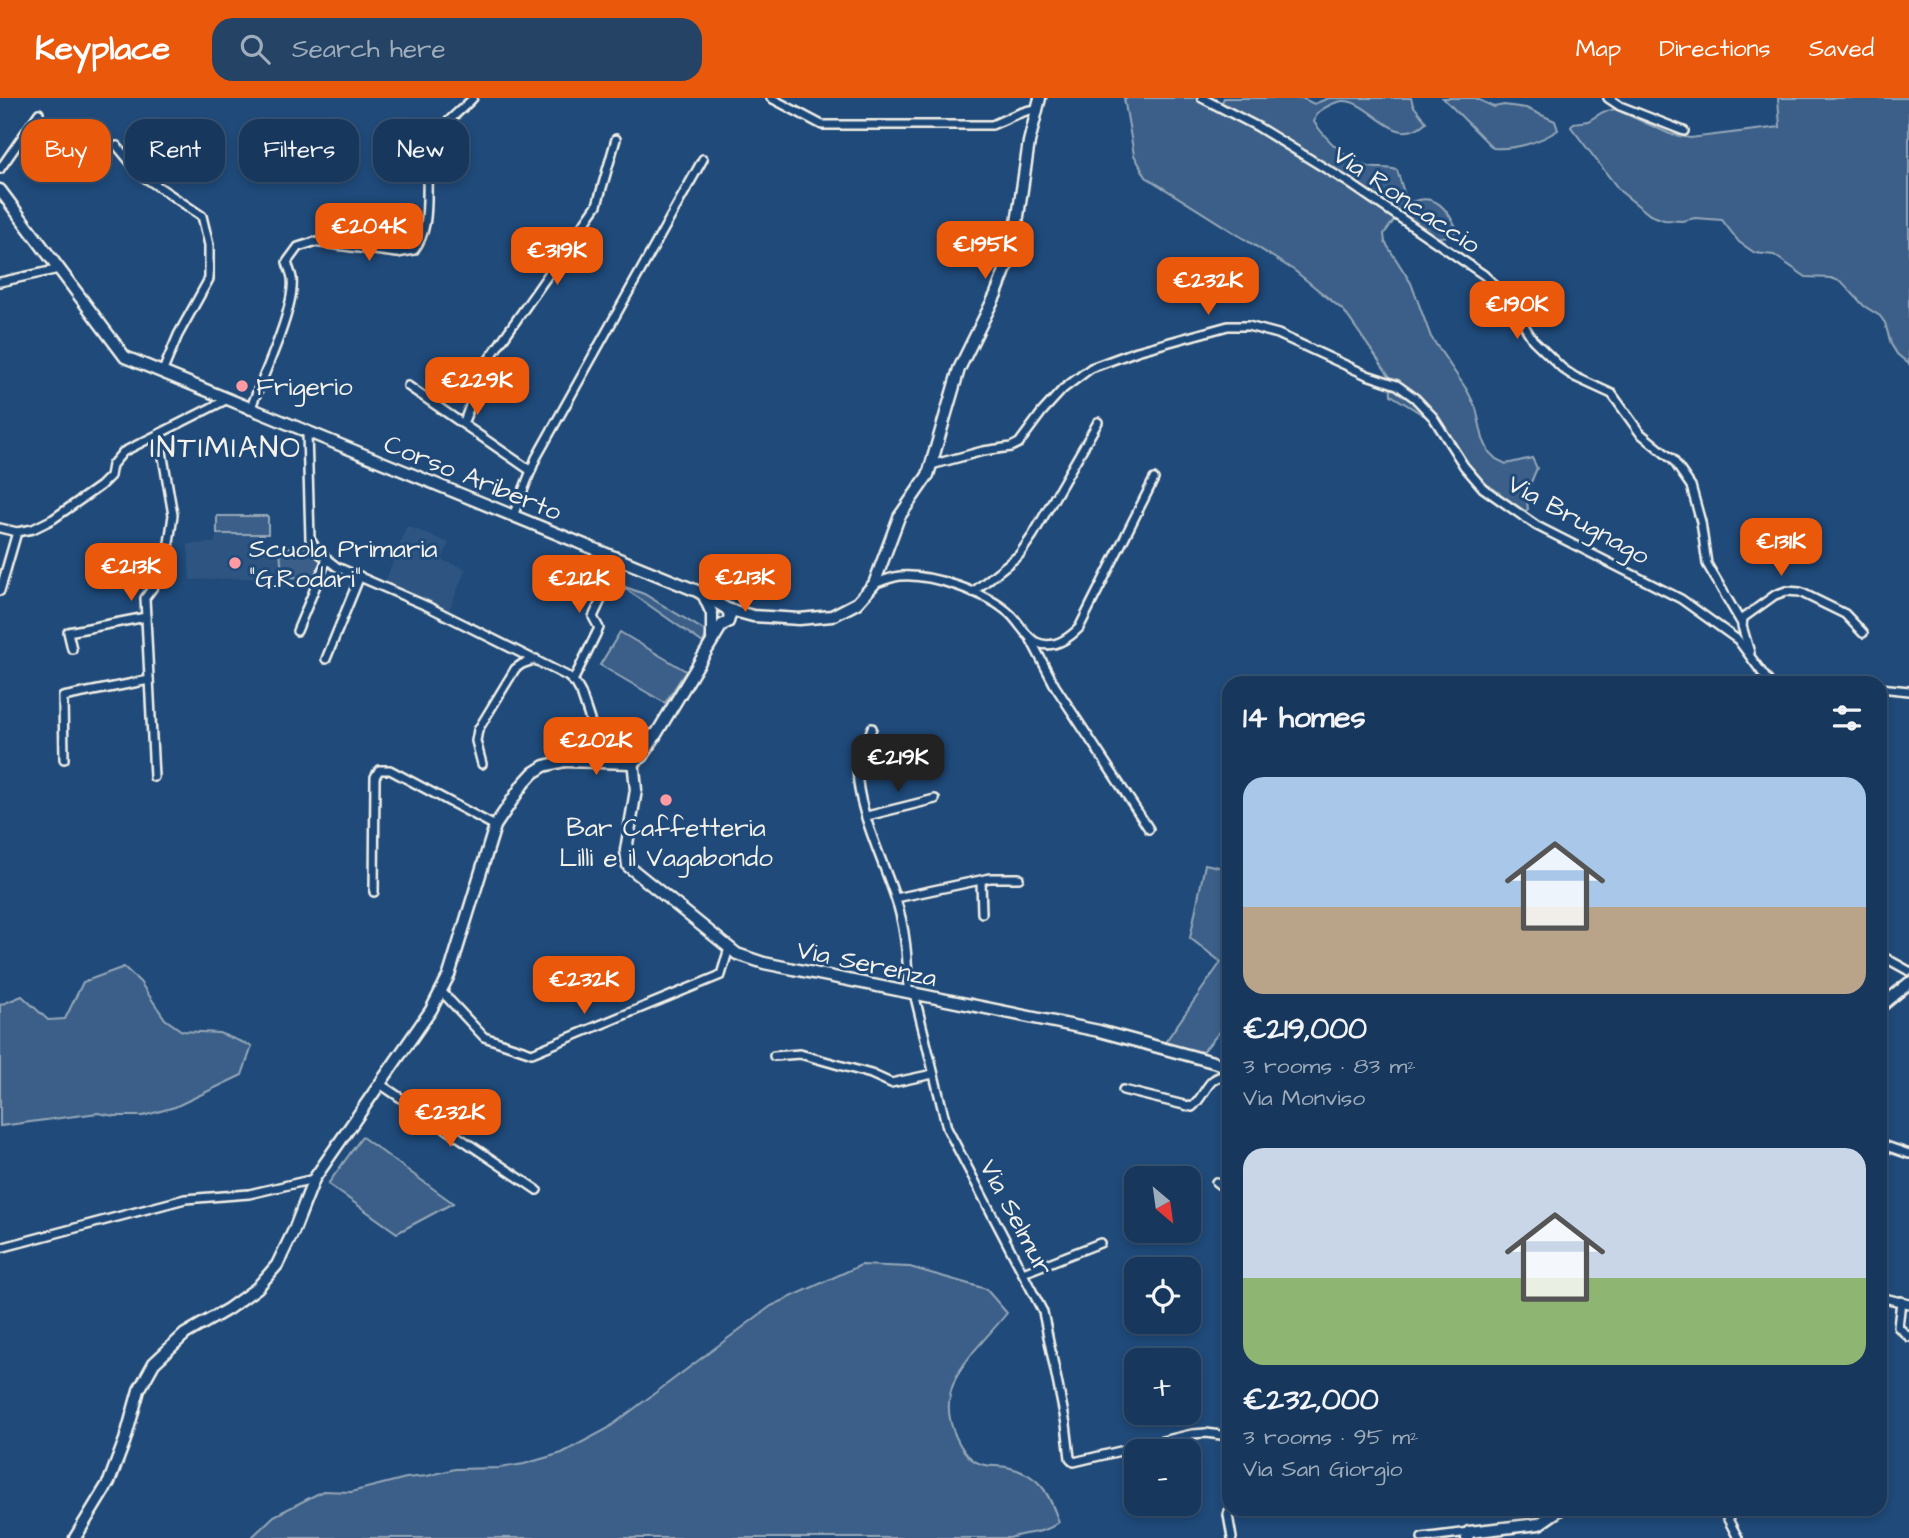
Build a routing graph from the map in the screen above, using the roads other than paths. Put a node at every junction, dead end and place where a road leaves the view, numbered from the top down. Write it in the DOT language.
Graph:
graph roads {
  1 [pos="473,98"];
  2 [pos="771,98"];
  3 [pos="1202,98"];
  4 [pos="1608,98"];
  5 [pos="1039,103"];
  6 [pos="40,113"];
  7 [pos="1684,131"];
  8 [pos="616,139"];
  9 [pos="117,146"];
  10 [pos="703,159"];
  11 [pos="0,169"];
  12 [pos="0,190"];
  13 [pos="59,269"];
  14 [pos="0,282"];
  15 [pos="162,373"];
  16 [pos="408,386"];
  17 [pos="226,400"];
  18 [pos="250,410"];
  19 [pos="1098,422"];
  20 [pos="463,424"];
  21 [pos="307,433"];
  22 [pos="159,434"];
  23 [pos="931,465"];
  24 [pos="531,471"];
  25 [pos="1154,479"];
  26 [pos="513,516"];
  27 [pos="0,528"];
  28 [pos="17,532"];
  29 [pos="327,559"];
  30 [pos="620,560"];
  31 [pos="360,576"];
  32 [pos="874,584"];
  33 [pos="0,591"];
  34 [pos="974,592"];
  35 [pos="720,616"];
  36 [pos="146,617"];
  37 [pos="1742,624"];
  38 [pos="297,631"];
  39 [pos="1863,634"];
  40 [pos="1029,636"];
  41 [pos="72,649"];
  42 [pos="1750,657"];
  43 [pos="326,659"];
  44 [pos="536,659"];
  45 [pos="1764,676"];
  46 [pos="149,680"];
  47 [pos="573,681"];
  48 [pos="1887,689"];
  49 [pos="1909,691"];
  50 [pos="663,725"];
  51 [pos="873,728"];
  52 [pos="653,736"];
  53 [pos="64,759"];
  54 [pos="603,759"];
  55 [pos="633,763"];
  56 [pos="482,764"];
  57 [pos="154,777"];
  58 [pos="935,799"];
  59 [pos="867,816"];
  60 [pos="495,826"];
  61 [pos="1149,829"];
  62 [pos="1019,878"];
  63 [pos="981,881"];
  64 [pos="374,892"];
  65 [pos="896,898"];
  66 [pos="982,913"];
  67 [pos="729,948"];
  68 [pos="1887,959"];
  69 [pos="1909,971"];
  70 [pos="1909,983"];
  71 [pos="442,992"];
  72 [pos="911,993"];
  73 [pos="1887,1001"];
  74 [pos="774,1056"];
  75 [pos="1222,1064"];
  76 [pos="933,1074"];
  77 [pos="1222,1076"];
  78 [pos="380,1084"];
  79 [pos="1122,1090"];
  80 [pos="1887,1146"];
  81 [pos="1908,1152"];
  82 [pos="314,1179"];
  83 [pos="1216,1182"];
  84 [pos="1222,1186"];
  85 [pos="537,1190"];
  86 [pos="1100,1243"];
  87 [pos="0,1248"];
  88 [pos="1023,1273"];
  89 [pos="1887,1298"];
  90 [pos="1905,1302"];
  91 [pos="1909,1338"];
  92 [pos="1222,1435"];
  93 [pos="1228,1516"];
  94 [pos="1550,1516"];
  95 [pos="1726,1516"];
  96 [pos="1468,1535"];
  97 [pos="75,1538"];
  98 [pos="1232,1538"];
  99 [pos="1422,1538"];
  100 [pos="1738,1538"];
  1 -- 18 [label="street"];
  2 -- 5 [label="street"];
  3 -- 37 [label="street, Via Roncaccio"];
  4 -- 7 [label="street"];
  5 -- 23 [label="street"];
  6 -- 11 [label="street"];
  8 -- 20 [label="street"];
  9 -- 15 [label="street"];
  10 -- 24 [label="street"];
  12 -- 13 [label="street, Corso Ariberto"];
  13 -- 14 [label="street"];
  13 -- 15 [label="street, Corso Ariberto"];
  15 -- 17 [label="street, Corso Ariberto"];
  16 -- 20 [label="street"];
  17 -- 18 [label="street, Corso Ariberto"];
  17 -- 22 [label="street"];
  18 -- 21 [label="street, Corso Ariberto"];
  19 -- 34 [label="street"];
  20 -- 24 [label="street"];
  21 -- 26 [label="street, Corso Ariberto"];
  21 -- 29 [label="street"];
  22 -- 28 [label="street"];
  22 -- 36 [label="street"];
  23 -- 32 [label="street"];
  23 -- 42 [label="street, Via Brugnago"];
  24 -- 26 [label="street"];
  25 -- 40 [label="street"];
  26 -- 30 [label="street, Corso Ariberto"];
  27 -- 28 [label="street"];
  28 -- 33 [label="street"];
  29 -- 31 [label="street"];
  29 -- 38 [label="street"];
  30 -- 35 [label="street, Corso Ariberto"];
  30 -- 47 [label="street"];
  31 -- 43 [label="street"];
  31 -- 44 [label="street"];
  32 -- 34 [label="street"];
  32 -- 35 [label="street"];
  34 -- 40 [label="street"];
  35 -- 50 [label="street"];
  36 -- 41 [label="street"];
  36 -- 46 [label="street"];
  37 -- 39 [label="street"];
  37 -- 42 [label="street, Via Roncaccio"];
  40 -- 61 [label="street"];
  42 -- 45 [label="street, Via Brugnago"];
  44 -- 47 [label="street"];
  44 -- 56 [label="street"];
  46 -- 53 [label="street"];
  46 -- 57 [label="street"];
  47 -- 54 [label="street"];
  48 -- 49 [label="street"];
  50 -- 52 [label="street"];
  50 -- 55 [label="street"];
  51 -- 59 [label="street, Via Selmur"];
  52 -- 54 [label="street"];
  52 -- 55 [label="street"];
  54 -- 55 [label="street"];
  54 -- 60 [label="street"];
  55 -- 67 [label="street, Via Serenza"];
  58 -- 59 [label="street"];
  59 -- 65 [label="street, Via Selmur"];
  60 -- 64 [label="street"];
  60 -- 71 [label="street"];
  62 -- 63 [label="street"];
  63 -- 65 [label="street"];
  63 -- 66 [label="street"];
  65 -- 72 [label="street, Via Selmur"];
  67 -- 71 [label="street"];
  67 -- 72 [label="street, Via Serenza"];
  68 -- 69 [label="street"];
  70 -- 73 [label="street"];
  71 -- 78 [label="street"];
  72 -- 75 [label="street, Via Serenza"];
  72 -- 76 [label="street, Via Selmur"];
  74 -- 76 [label="street"];
  76 -- 88 [label="street, Via Selmur"];
  77 -- 79 [label="street"];
  78 -- 82 [label="street"];
  78 -- 85 [label="street"];
  80 -- 81 [label="street"];
  82 -- 87 [label="street"];
  82 -- 97 [label="street"];
  83 -- 84 [label="street"];
  86 -- 88 [label="street"];
  88 -- 92 [label="street, Via Selmur"];
  89 -- 90 [label="street"];
  90 -- 91 [label="street"];
  93 -- 98 [label="street"];
  94 -- 96 [label="street"];
  95 -- 100 [label="street"];
  96 -- 99 [label="street"];
}
